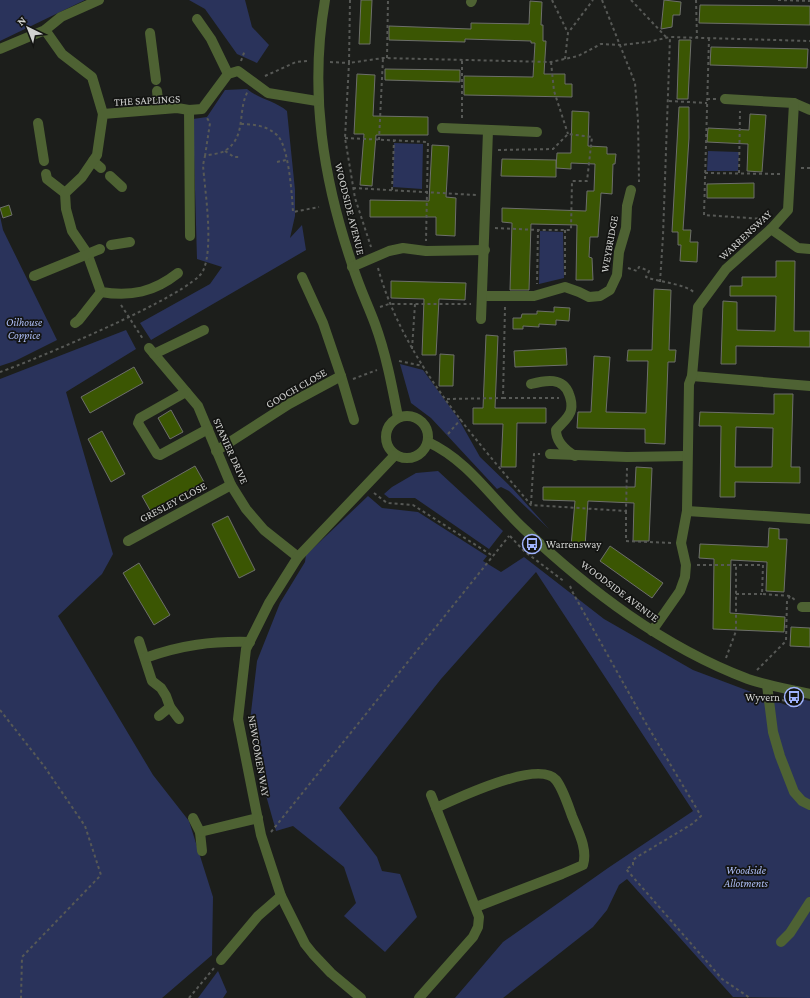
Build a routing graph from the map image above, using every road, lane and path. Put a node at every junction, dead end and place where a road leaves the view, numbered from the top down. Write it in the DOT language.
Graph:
graph roads {
  1 [pos="99,0"];
  2 [pos="326,0"];
  3 [pos="350,0"];
  4 [pos="388,0"];
  5 [pos="552,0"];
  6 [pos="593,0"];
  7 [pos="602,0"];
  8 [pos="631,0"];
  9 [pos="696,0"];
  10 [pos="778,0"];
  11 [pos="810,1"];
  12 [pos="197,19"];
  13 [pos="45,30"];
  14 [pos="568,33"];
  15 [pos="150,34"];
  16 [pos="670,37"];
  17 [pos="667,38"];
  18 [pos="696,38"];
  19 [pos="709,38"];
  20 [pos="810,41"];
  21 [pos="621,46"];
  22 [pos="0,49"];
  23 [pos="383,58"];
  24 [pos="387,58"];
  25 [pos="565,59"];
  26 [pos="462,60"];
  27 [pos="308,61"];
  28 [pos="325,62"];
  29 [pos="551,62"];
  30 [pos="349,63"];
  31 [pos="228,74"];
  32 [pos="259,79"];
  33 [pos="156,80"];
  34 [pos="250,88"];
  35 [pos="157,91"];
  36 [pos="725,99"];
  37 [pos="741,100"];
  38 [pos="317,101"];
  39 [pos="669,101"];
  40 [pos="707,103"];
  41 [pos="794,103"];
  42 [pos="159,109"];
  43 [pos="202,109"];
  44 [pos="188,110"];
  45 [pos="810,110"];
  46 [pos="103,114"];
  47 [pos="38,123"];
  48 [pos="241,124"];
  49 [pos="442,128"];
  50 [pos="462,129"];
  51 [pos="488,131"];
  52 [pos="537,132"];
  53 [pos="568,134"];
  54 [pos="345,138"];
  55 [pos="379,140"];
  56 [pos="394,140"];
  57 [pos="486,150"];
  58 [pos="225,151"];
  59 [pos="205,156"];
  60 [pos="239,157"];
  61 [pos="286,160"];
  62 [pos="44,161"];
  63 [pos="93,161"];
  64 [pos="277,162"];
  65 [pos="101,168"];
  66 [pos="705,173"];
  67 [pos="739,173"];
  68 [pos="46,174"];
  69 [pos="790,174"];
  70 [pos="110,176"];
  71 [pos="122,187"];
  72 [pos="353,188"];
  73 [pos="392,190"];
  74 [pos="631,190"];
  75 [pos="65,193"];
  76 [pos="427,193"];
  77 [pos="484,195"];
  78 [pos="319,207"];
  79 [pos="779,220"];
  80 [pos="486,228"];
  81 [pos="771,229"];
  82 [pos="538,230"];
  83 [pos="564,230"];
  84 [pos="190,236"];
  85 [pos="130,242"];
  86 [pos="111,245"];
  87 [pos="100,249"];
  88 [pos="810,249"];
  89 [pos="485,250"];
  90 [pos="426,251"];
  91 [pos="373,252"];
  92 [pos="87,253"];
  93 [pos="376,262"];
  94 [pos="618,263"];
  95 [pos="352,267"];
  96 [pos="178,272"];
  97 [pos="34,276"];
  98 [pos="302,277"];
  99 [pos="660,282"];
  100 [pos="565,287"];
  101 [pos="101,292"];
  102 [pos="537,295"];
  103 [pos="505,296"];
  104 [pos="483,300"];
  105 [pos="704,301"];
  106 [pos="390,304"];
  107 [pos="415,304"];
  108 [pos="380,307"];
  109 [pos="129,317"];
  110 [pos="482,319"];
  111 [pos="75,323"];
  112 [pos="204,330"];
  113 [pos="412,349"];
  114 [pos="151,351"];
  115 [pos="399,361"];
  116 [pos="424,367"];
  117 [pos="377,370"];
  118 [pos="0,372"];
  119 [pos="692,376"];
  120 [pos="342,379"];
  121 [pos="531,384"];
  122 [pos="810,386"];
  123 [pos="186,392"];
  124 [pos="502,398"];
  125 [pos="571,398"];
  126 [pos="447,400"];
  127 [pos="398,417"];
  128 [pos="461,419"];
  129 [pos="354,420"];
  130 [pos="208,429"];
  131 [pos="448,434"];
  132 [pos="428,442"];
  133 [pos="216,451"];
  134 [pos="550,454"];
  135 [pos="395,455"];
  136 [pos="575,456"];
  137 [pos="686,456"];
  138 [pos="627,457"];
  139 [pos="368,484"];
  140 [pos="231,486"];
  141 [pos="531,505"];
  142 [pos="626,511"];
  143 [pos="687,511"];
  144 [pos="810,519"];
  145 [pos="128,541"];
  146 [pos="681,543"];
  147 [pos="493,556"];
  148 [pos="298,557"];
  149 [pos="686,565"];
  150 [pos="736,565"];
  151 [pos="736,594"];
  152 [pos="762,594"];
  153 [pos="790,596"];
  154 [pos="806,607"];
  155 [pos="652,631"];
  156 [pos="139,641"];
  157 [pos="250,642"];
  158 [pos="145,658"];
  159 [pos="723,668"];
  160 [pos="757,670"];
  161 [pos="767,685"];
  162 [pos="810,694"];
  163 [pos="170,708"];
  164 [pos="0,710"];
  165 [pos="159,716"];
  166 [pos="179,719"];
  167 [pos="431,795"];
  168 [pos="810,805"];
  169 [pos="436,808"];
  170 [pos="193,818"];
  171 [pos="258,818"];
  172 [pos="200,832"];
  173 [pos="263,842"];
  174 [pos="202,851"];
  175 [pos="281,896"];
  176 [pos="810,902"];
  177 [pos="476,907"];
  178 [pos="781,942"];
  179 [pos="221,960"];
  180 [pos="21,998"];
  181 [pos="190,998"];
  182 [pos="361,998"];
  183 [pos="419,998"];
  184 [pos="750,998"];
  1 -- 13 [label="street"];
  2 -- 38 [label="street, WOODSIDE AVENUE"];
  3 -- 30 [label="path"];
  4 -- 24 [label="path"];
  5 -- 14 [label="path"];
  6 -- 14 [label="path"];
  7 -- 21 [label="path"];
  8 -- 17 [label="path"];
  9 -- 18 [label="path"];
  10 -- 11 [label="path"];
  12 -- 31 [label="street"];
  13 -- 22 [label="street"];
  13 -- 46 [label="street"];
  14 -- 25 [label="path"];
  15 -- 33 [label="street"];
  16 -- 17 [label="path"];
  16 -- 18 [label="path"];
  16 -- 39 [label="path"];
  17 -- 21 [label="path"];
  18 -- 19 [label="path"];
  19 -- 20 [label="path"];
  19 -- 40 [label="path"];
  21 -- 25 [label="path"];
  21 -- 74 [label="path"];
  23 -- 24 [label="path"];
  23 -- 30 [label="path"];
  23 -- 55 [label="path"];
  24 -- 26 [label="path"];
  25 -- 29 [label="path"];
  26 -- 29 [label="path"];
  26 -- 50 [label="path"];
  27 -- 32 [label="path"];
  28 -- 30 [label="path"];
  29 -- 53 [label="path"];
  30 -- 54 [label="path"];
  31 -- 38 [label="street"];
  31 -- 43 [label="street"];
  34 -- 48 [label="path"];
  35 -- 42 [label="street"];
  36 -- 37 [label="street"];
  37 -- 41 [label="street"];
  37 -- 67 [label="path"];
  38 -- 95 [label="street, WOODSIDE AVENUE"];
  39 -- 40 [label="path"];
  39 -- 99 [label="path"];
  40 -- 66 [label="path"];
  41 -- 45 [label="street"];
  41 -- 69 [label="street, WARRENSWAY"];
  42 -- 44 [label="street, THE SAPLINGS"];
  42 -- 46 [label="street, THE SAPLINGS"];
  43 -- 44 [label="street, THE SAPLINGS"];
  43 -- 59 [label="path"];
  44 -- 84 [label="street"];
  46 -- 63 [label="street, THE SAPLINGS"];
  47 -- 62 [label="street"];
  48 -- 58 [label="path"];
  48 -- 61 [label="path"];
  49 -- 50 [label="street"];
  50 -- 51 [label="street"];
  51 -- 52 [label="street"];
  51 -- 57 [label="street"];
  53 -- 57 [label="path"];
  53 -- 83 [label="path"];
  54 -- 56 [label="path"];
  54 -- 72 [label="path"];
  56 -- 73 [label="path"];
  56 -- 76 [label="path"];
  57 -- 77 [label="street"];
  58 -- 59 [label="path"];
  58 -- 60 [label="path"];
  59 -- 109 [label="path"];
  61 -- 64 [label="path"];
  61 -- 78 [label="path"];
  63 -- 65 [label="street"];
  63 -- 75 [label="street, THE SAPLINGS"];
  66 -- 67 [label="path"];
  66 -- 79 [label="path"];
  67 -- 69 [label="path"];
  68 -- 75 [label="street"];
  69 -- 79 [label="street, WARRENSWAY"];
  70 -- 71 [label="street"];
  72 -- 73 [label="path"];
  72 -- 91 [label="path"];
  73 -- 76 [label="path"];
  74 -- 94 [label="street, WEYBRIDGE"];
  75 -- 92 [label="street"];
  76 -- 77 [label="path"];
  76 -- 90 [label="path"];
  77 -- 80 [label="street"];
  79 -- 81 [label="street, WARRENSWAY"];
  80 -- 82 [label="path"];
  80 -- 89 [label="street"];
  81 -- 88 [label="street"];
  81 -- 105 [label="street, WARRENSWAY"];
  82 -- 83 [label="path"];
  82 -- 102 [label="path"];
  83 -- 100 [label="path"];
  85 -- 86 [label="street"];
  87 -- 92 [label="street"];
  89 -- 90 [label="street"];
  89 -- 104 [label="street"];
  90 -- 95 [label="street"];
  92 -- 97 [label="street"];
  92 -- 101 [label="street"];
  93 -- 106 [label="path"];
  94 -- 99 [label="path"];
  94 -- 100 [label="street, WEYBRIDGE"];
  95 -- 127 [label="street, WOODSIDE AVENUE"];
  96 -- 101 [label="street"];
  98 -- 120 [label="street, GOOCH CLOSE"];
  99 -- 105 [label="path"];
  100 -- 102 [label="street"];
  101 -- 111 [label="street"];
  102 -- 103 [label="street"];
  103 -- 104 [label="street"];
  103 -- 124 [label="path"];
  104 -- 107 [label="path"];
  104 -- 110 [label="street"];
  105 -- 119 [label="street, WARRENSWAY"];
  106 -- 107 [label="path"];
  106 -- 108 [label="path"];
  106 -- 113 [label="path"];
  107 -- 113 [label="path"];
  109 -- 114 [label="path"];
  109 -- 118 [label="path"];
  112 -- 114 [label="street"];
  113 -- 116 [label="path"];
  114 -- 123 [label="street, STANIER DRIVE"];
  115 -- 116 [label="path"];
  116 -- 126 [label="path"];
  117 -- 120 [label="path"];
  119 -- 122 [label="street"];
  119 -- 137 [label="street, WARRENSWAY"];
  120 -- 129 [label="street"];
  120 -- 133 [label="street, GOOCH CLOSE"];
  121 -- 125 [label="street"];
  123 -- 130 [label="street, STANIER DRIVE"];
  123 -- 130 [label="street"];
  124 -- 125 [label="path"];
  124 -- 126 [label="path"];
  125 -- 136 [label="street"];
  126 -- 128 [label="path"];
  127 -- 132 [label="street"];
  127 -- 135 [label="street"];
  128 -- 131 [label="path"];
  128 -- 141 [label="path"];
  130 -- 133 [label="street, STANIER DRIVE"];
  132 -- 135 [label="street"];
  132 -- 155 [label="street, WOODSIDE AVENUE"];
  133 -- 140 [label="street, STANIER DRIVE"];
  134 -- 136 [label="street"];
  134 -- 141 [label="path"];
  135 -- 139 [label="street, NEWCOMEN WAY"];
  136 -- 138 [label="street"];
  137 -- 138 [label="street"];
  137 -- 143 [label="street, WARRENSWAY"];
  138 -- 142 [label="path"];
  139 -- 147 [label="path"];
  139 -- 148 [label="street, NEWCOMEN WAY"];
  140 -- 145 [label="street, GRESLEY CLOSE"];
  140 -- 148 [label="street, STANIER DRIVE"];
  141 -- 142 [label="path"];
  142 -- 146 [label="path"];
  143 -- 144 [label="street"];
  143 -- 146 [label="street, WARRENSWAY"];
  146 -- 149 [label="street, WARRENSWAY"];
  147 -- 173 [label="path"];
  147 -- 184 [label="path"];
  148 -- 157 [label="street, NEWCOMEN WAY"];
  149 -- 150 [label="path"];
  149 -- 155 [label="street, WARRENSWAY"];
  150 -- 151 [label="path"];
  150 -- 152 [label="path"];
  151 -- 152 [label="path"];
  151 -- 159 [label="path"];
  152 -- 153 [label="path"];
  153 -- 154 [label="path"];
  153 -- 160 [label="path"];
  155 -- 159 [label="street, WOODSIDE AVENUE"];
  156 -- 158 [label="street"];
  157 -- 158 [label="street"];
  157 -- 171 [label="street, NEWCOMEN WAY"];
  158 -- 163 [label="street"];
  159 -- 161 [label="street, WOODSIDE AVENUE"];
  161 -- 162 [label="street, WOODSIDE AVENUE"];
  161 -- 168 [label="street"];
  163 -- 165 [label="street"];
  163 -- 166 [label="street"];
  164 -- 180 [label="path"];
  167 -- 169 [label="street"];
  169 -- 177 [label="street"];
  169 -- 177 [label="street"];
  170 -- 172 [label="street"];
  171 -- 172 [label="street"];
  171 -- 173 [label="street, NEWCOMEN WAY"];
  172 -- 174 [label="street"];
  173 -- 175 [label="street, NEWCOMEN WAY"];
  175 -- 179 [label="street"];
  175 -- 182 [label="street, NEWCOMEN WAY"];
  176 -- 178 [label="street"];
  177 -- 183 [label="street"];
  179 -- 181 [label="path"];
}
